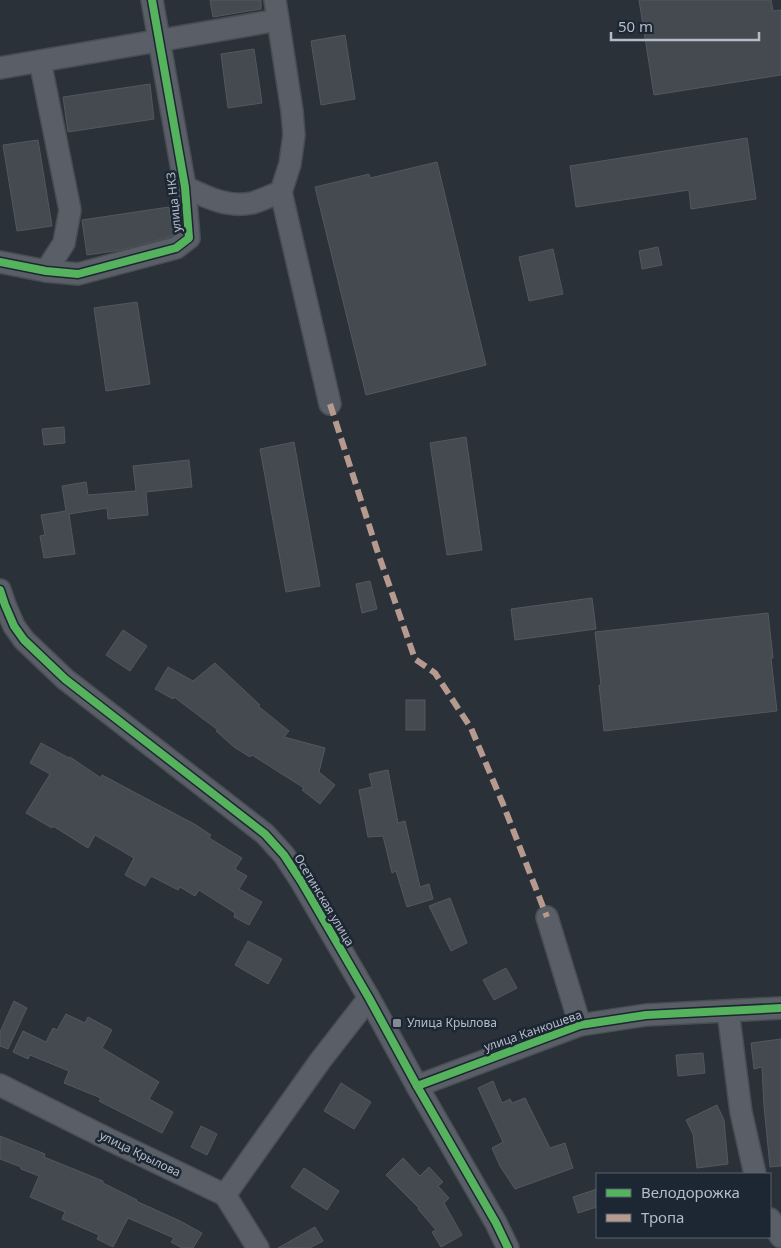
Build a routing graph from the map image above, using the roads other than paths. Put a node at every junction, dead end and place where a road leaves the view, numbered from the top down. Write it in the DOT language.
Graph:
graph roads {
  1 [pos="152,0"];
  2 [pos="277,10"];
  3 [pos="160,41"];
  4 [pos="40,61"];
  5 [pos="0,68"];
  6 [pos="185,187"];
  7 [pos="281,192"];
  8 [pos="0,262"];
  9 [pos="46,271"];
  10 [pos="330,404"];
  11 [pos="0,590"];
  12 [pos="547,917"];
  13 [pos="369,998"];
  14 [pos="781,1008"];
  15 [pos="728,1011"];
  16 [pos="580,1025"];
  17 [pos="0,1085"];
  18 [pos="417,1086"];
  19 [pos="755,1173"];
  20 [pos="225,1195"];
  21 [pos="771,1221"];
  22 [pos="781,1237"];
  23 [pos="258,1248"];
  24 [pos="508,1248"];
  1 -- 3 [label="street, улица НКЗ"];
  2 -- 3 [label="street"];
  2 -- 7 [label="street"];
  3 -- 4 [label="street"];
  3 -- 6 [label="street, улица НКЗ"];
  4 -- 5 [label="street"];
  4 -- 9 [label="street"];
  6 -- 7 [label="street"];
  6 -- 9 [label="street, улица НКЗ"];
  7 -- 10 [label="street"];
  8 -- 9 [label="street, улица НКЗ"];
  11 -- 13 [label="street, Осетинская улица"];
  12 -- 16 [label="street"];
  13 -- 18 [label="street, Осетинская улица"];
  13 -- 20 [label="street"];
  14 -- 15 [label="street, улица Канкошева"];
  15 -- 16 [label="street, улица Канкошева"];
  15 -- 19 [label="street"];
  16 -- 18 [label="street, улица Канкошева"];
  17 -- 20 [label="street, улица Крылова"];
  18 -- 24 [label="street, Осетинская улица"];
  20 -- 23 [label="street"];
  21 -- 22 [label="street"];
}
